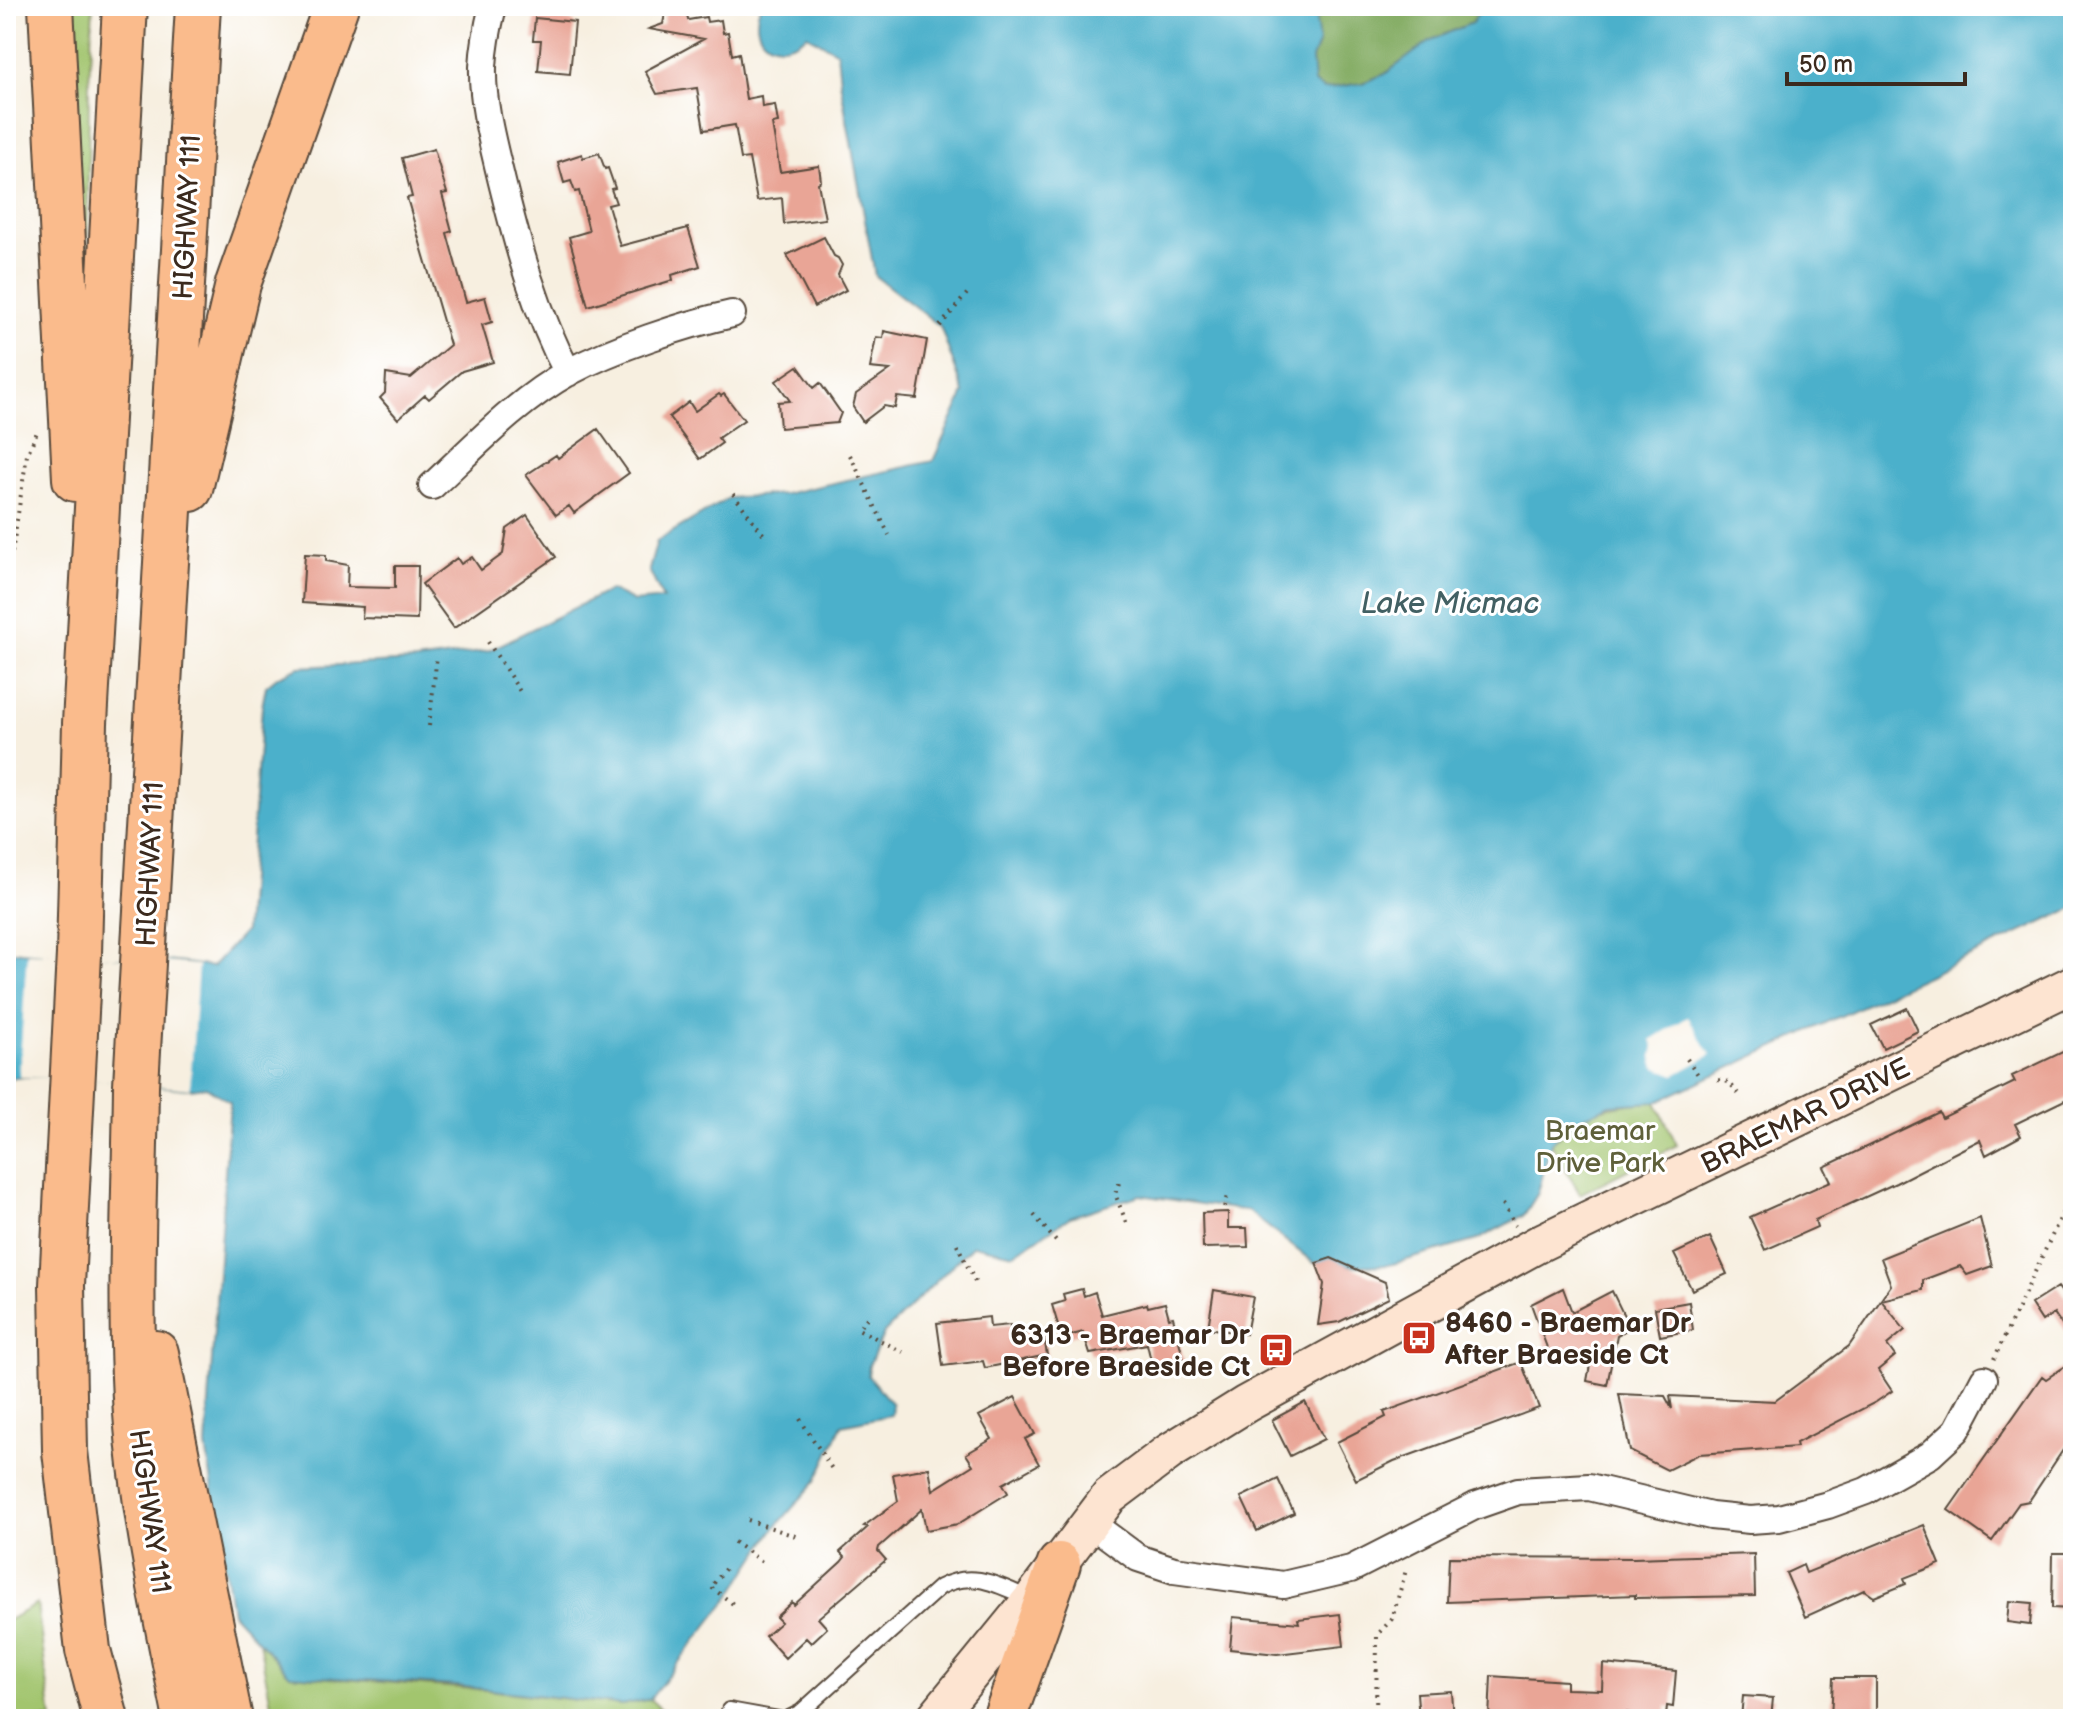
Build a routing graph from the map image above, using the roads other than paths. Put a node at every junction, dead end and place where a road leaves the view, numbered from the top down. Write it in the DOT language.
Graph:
graph roads {
  1 [pos="51,6"];
  2 [pos="125,6"];
  3 [pos="198,6"];
  4 [pos="336,6"];
  5 [pos="493,6"];
  6 [pos="732,314"];
  7 [pos="568,373"];
  8 [pos="432,486"];
  9 [pos="163,605"];
  10 [pos="85,723"];
  11 [pos="2073,984"];
  12 [pos="134,1245"];
  13 [pos="1984,1379"];
  14 [pos="1088,1521"];
  15 [pos="1059,1564"];
  16 [pos="1032,1599"];
  17 [pos="88,1650"];
  18 [pos="729,1710"];
  19 [pos="91,1719"];
  20 [pos="97,1719"];
  21 [pos="106,1719"];
  22 [pos="186,1719"];
  23 [pos="230,1719"];
  24 [pos="779,1719"];
  25 [pos="787,1719"];
  26 [pos="934,1719"];
  27 [pos="1004,1719"];
  1 -- 10 [label="highway"];
  2 -- 10 [label="highway"];
  3 -- 9 [label="highway, HIGHWAY 111"];
  4 -- 9 [label="highway"];
  5 -- 7 [label="street"];
  6 -- 7 [label="street"];
  7 -- 8 [label="street"];
  9 -- 12 [label="highway, HIGHWAY 111"];
  10 -- 17 [label="highway"];
  11 -- 14 [label="main road, BRAEMAR DRIVE"];
  12 -- 22 [label="highway, HIGHWAY 111"];
  12 -- 23 [label="highway"];
  13 -- 14 [label="street"];
  14 -- 15 [label="main road, BRAEMAR DRIVE"];
  15 -- 16 [label="main road, BRAEMAR DRIVE"];
  15 -- 27 [label="main road"];
  16 -- 25 [label="lane"];
  16 -- 26 [label="main road, BRAEMAR DRIVE"];
  17 -- 19 [label="highway"];
  17 -- 20 [label="highway"];
  17 -- 21 [label="highway"];
  18 -- 24 [label="lane"];
}
